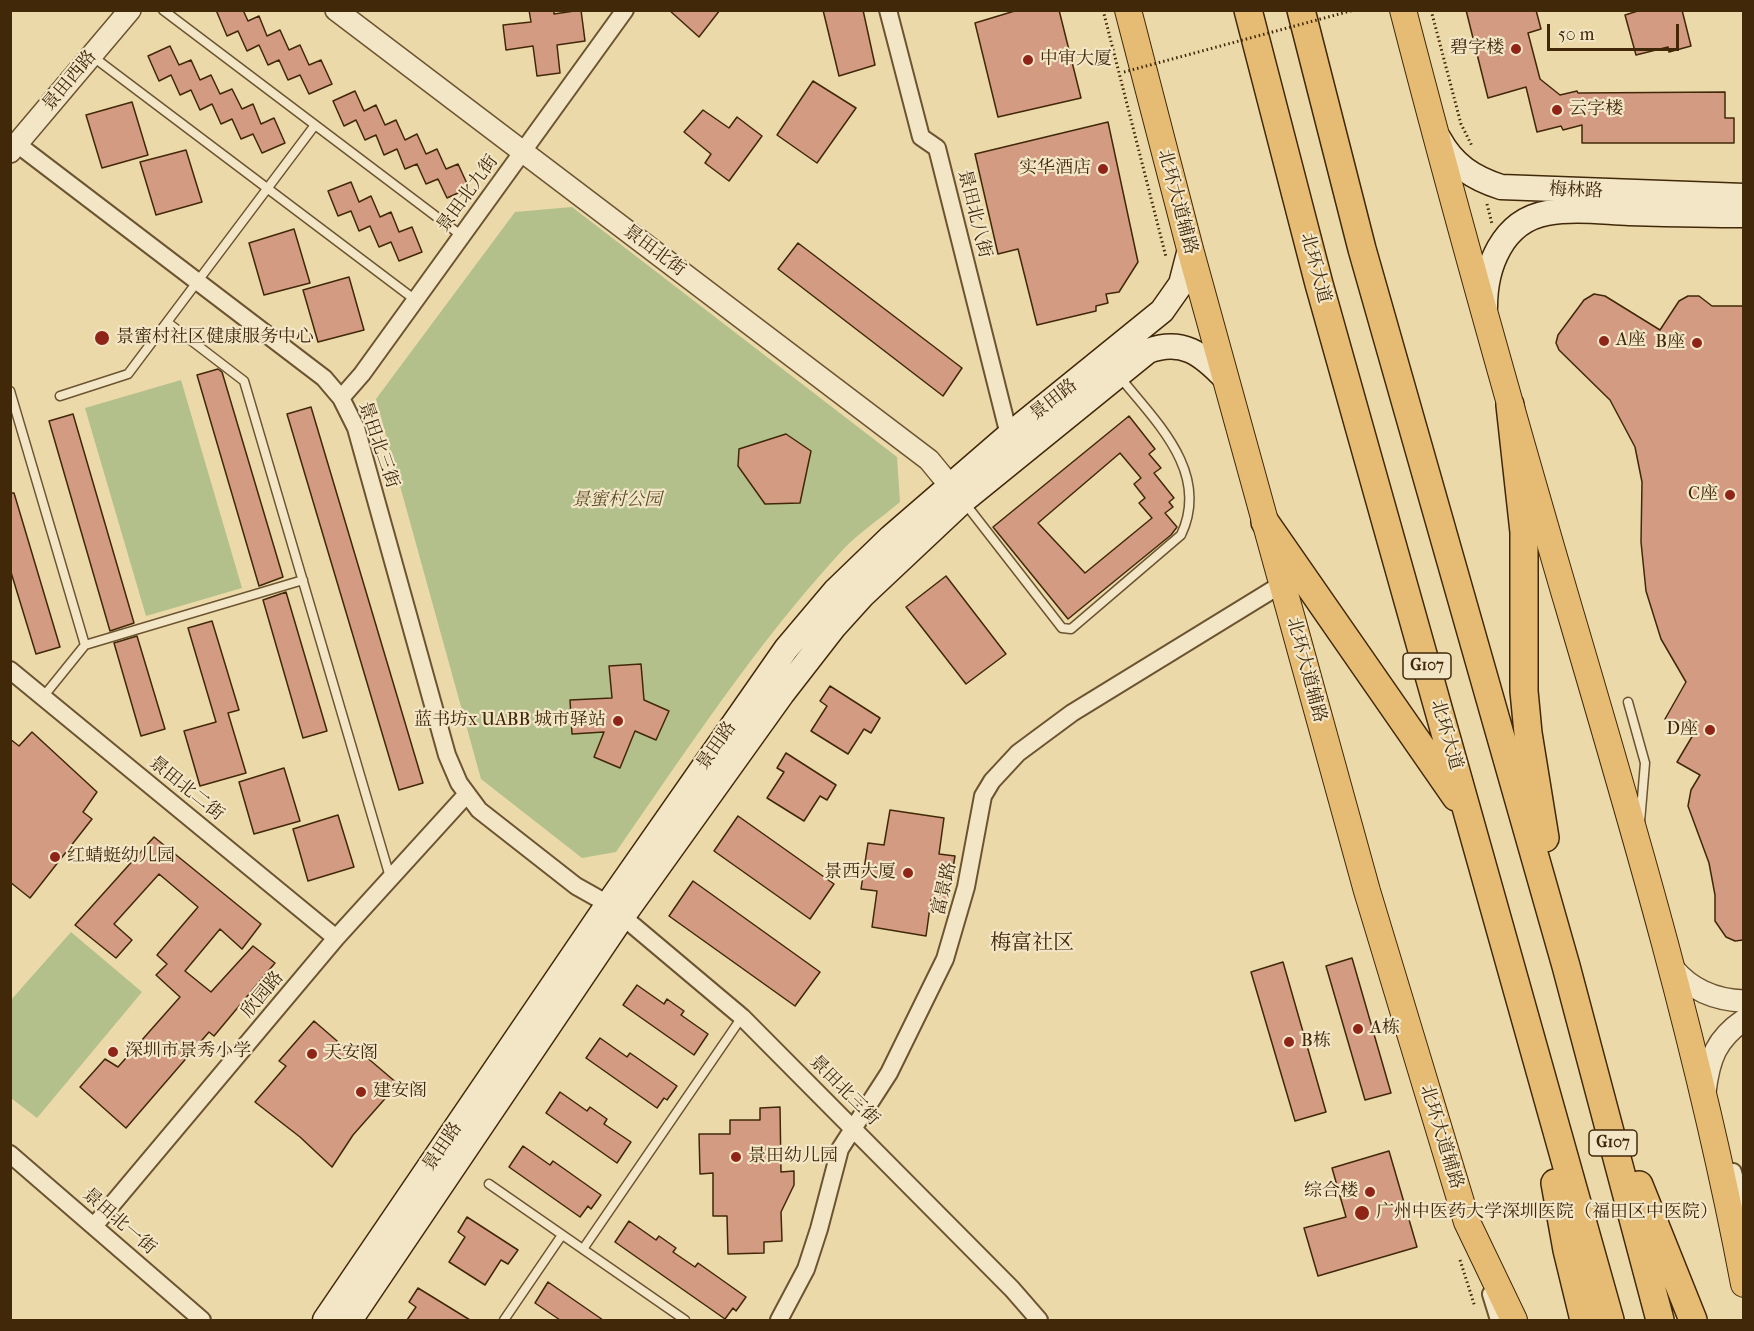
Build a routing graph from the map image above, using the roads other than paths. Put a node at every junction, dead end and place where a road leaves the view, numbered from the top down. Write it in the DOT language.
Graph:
graph roads {
  1 [pos="130,10"];
  2 [pos="163,10"];
  3 [pos="336,10"];
  4 [pos="625,10"];
  5 [pos="888,10"];
  6 [pos="1128,10"];
  7 [pos="1231,10"];
  8 [pos="1248,10"];
  9 [pos="1301,10"];
  10 [pos="1403,10"];
  11 [pos="92,56"];
  12 [pos="1265,75"];
  13 [pos="315,125"];
  14 [pos="1434,129"];
  15 [pos="14,148"];
  16 [pos="523,152"];
  17 [pos="267,189"];
  18 [pos="1743,196"];
  19 [pos="1743,215"];
  20 [pos="462,236"];
  21 [pos="1190,249"];
  22 [pos="197,282"];
  23 [pos="414,300"];
  24 [pos="1485,319"];
  25 [pos="167,322"];
  26 [pos="1112,366"];
  27 [pos="1225,378"];
  28 [pos="10,391"];
  29 [pos="60,396"];
  30 [pos="342,398"];
  31 [pos="1510,405"];
  32 [pos="1009,435"];
  33 [pos="957,493"];
  34 [pos="1265,522"];
  35 [pos="303,580"];
  36 [pos="1282,584"];
  37 [pos="85,645"];
  38 [pos="10,670"];
  39 [pos="43,697"];
  40 [pos="1628,702"];
  41 [pos="467,794"];
  42 [pos="1469,815"];
  43 [pos="1639,844"];
  44 [pos="390,877"];
  45 [pos="616,910"];
  46 [pos="336,938"];
  47 [pos="1566,966"];
  48 [pos="1673,968"];
  49 [pos="1743,1001"];
  50 [pos="742,1017"];
  51 [pos="1743,1020"];
  52 [pos="1594,1073"];
  53 [pos="1704,1098"];
  54 [pos="1548,1107"];
  55 [pos="852,1128"];
  56 [pos="1712,1129"];
  57 [pos="10,1154"];
  58 [pos="489,1184"];
  59 [pos="1743,1212"];
  60 [pos="1467,1222"];
  61 [pos="94,1226"];
  62 [pos="562,1235"];
  63 [pos="583,1249"];
  64 [pos="1743,1282"];
  65 [pos="202,1320"];
  66 [pos="325,1320"];
  67 [pos="350,1320"];
  68 [pos="504,1320"];
  69 [pos="685,1320"];
  70 [pos="779,1320"];
  71 [pos="1039,1320"];
  72 [pos="1499,1320"];
  73 [pos="1514,1320"];
  74 [pos="1584,1320"];
  75 [pos="1610,1320"];
  76 [pos="1660,1320"];
  77 [pos="1693,1320"];
  1 -- 11 [label="street, 景田西路"];
  2 -- 13 [label="lane"];
  3 -- 16 [label="street, 景田北街"];
  4 -- 16 [label="street, 景田北九街"];
  5 -- 32 [label="street, 景田北八街"];
  6 -- 21 [label="main road, 北环大道辅路"];
  7 -- 12 [label="highway"];
  8 -- 12 [label="highway, 北环大道 / G107"];
  9 -- 47 [label="highway, G107"];
  10 -- 14 [label="main road"];
  11 -- 15 [label="street, 景田西路"];
  11 -- 17 [label="lane"];
  12 -- 42 [label="highway, 北环大道 / G107"];
  13 -- 17 [label="lane"];
  13 -- 20 [label="lane"];
  14 -- 18 [label="main road, 梅林路"];
  14 -- 24 [label="main road"];
  15 -- 22 [label="street, 景田北三街"];
  16 -- 20 [label="street, 景田北九街"];
  16 -- 33 [label="street, 景田北街"];
  17 -- 22 [label="lane"];
  17 -- 23 [label="lane"];
  19 -- 24 [label="main road, 梅林路"];
  20 -- 23 [label="street, 景田北九街"];
  21 -- 26 [label="main road, 景田路"];
  21 -- 27 [label="main road, 北环大道辅路"];
  22 -- 25 [label="lane"];
  22 -- 30 [label="street, 景田北三街"];
  23 -- 30 [label="street, 景田北九街"];
  24 -- 31 [label="main road"];
  25 -- 29 [label="lane"];
  25 -- 35 [label="lane"];
  26 -- 27 [label="main road, 景田路"];
  26 -- 32 [label="main road, 景田路"];
  26 -- 33 [label="main road, 景田路"];
  26 -- 33 [label="lane"];
  27 -- 34 [label="main road, 北环大道辅路"];
  28 -- 37 [label="lane"];
  30 -- 41 [label="street, 景田北三街"];
  31 -- 43 [label="main road"];
  31 -- 47 [label="highway"];
  32 -- 33 [label="main road, 景田路"];
  33 -- 45 [label="main road, 景田路"];
  34 -- 36 [label="main road, 北环大道辅路"];
  34 -- 42 [label="highway"];
  35 -- 37 [label="lane"];
  35 -- 44 [label="lane"];
  36 -- 55 [label="street, 富景路"];
  36 -- 60 [label="main road, 北环大道辅路"];
  37 -- 39 [label="lane"];
  38 -- 39 [label="street, 景田北二街"];
  39 -- 46 [label="street, 景田北二街"];
  40 -- 43 [label="lane"];
  41 -- 44 [label="street, 欣园路"];
  41 -- 45 [label="street, 景田北三街"];
  42 -- 54 [label="highway, 北环大道 / G107"];
  43 -- 48 [label="main road"];
  44 -- 46 [label="street, 欣园路"];
  45 -- 50 [label="street, 景田北三街"];
  45 -- 66 [label="main road, 景田路"];
  45 -- 67 [label="main road, 景田路"];
  46 -- 61 [label="street, 欣园路"];
  47 -- 52 [label="highway, G107"];
  48 -- 49 [label="street"];
  48 -- 53 [label="main road"];
  50 -- 55 [label="street, 景田北三街"];
  50 -- 63 [label="lane"];
  51 -- 53 [label="street"];
  52 -- 76 [label="highway, G107"];
  52 -- 77 [label="highway"];
  53 -- 56 [label="main road"];
  54 -- 74 [label="highway"];
  54 -- 75 [label="highway, 北环大道 / G107"];
  55 -- 70 [label="street, 富景路"];
  55 -- 71 [label="street, 景田北三街"];
  56 -- 59 [label="street"];
  56 -- 64 [label="main road"];
  57 -- 61 [label="street, 景田北一街"];
  58 -- 62 [label="lane"];
  60 -- 72 [label="street"];
  60 -- 73 [label="main road, 北环大道辅路"];
  61 -- 65 [label="street, 景田北一街"];
  62 -- 63 [label="lane"];
  62 -- 68 [label="lane"];
  63 -- 69 [label="lane"];
}
